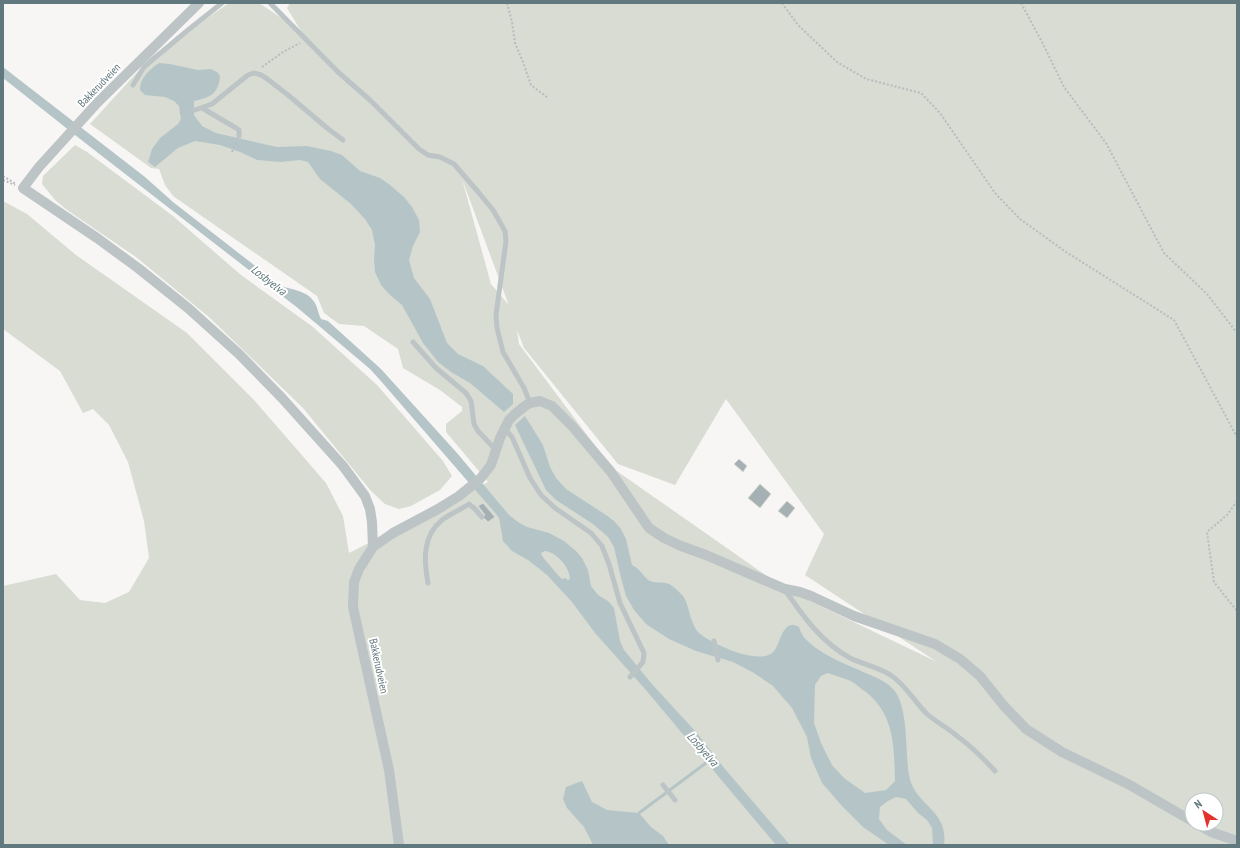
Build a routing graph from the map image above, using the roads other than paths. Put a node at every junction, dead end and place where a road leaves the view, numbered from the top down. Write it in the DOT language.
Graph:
graph roads {
  1 [pos="199,3"];
  2 [pos="222,3"];
  3 [pos="270,3"];
  4 [pos="133,85"];
  5 [pos="202,108"];
  6 [pos="195,110"];
  7 [pos="239,136"];
  8 [pos="343,140"];
  9 [pos="413,342"];
  10 [pos="530,403"];
  11 [pos="504,428"];
  12 [pos="496,450"];
  13 [pos="459,496"];
  14 [pos="469,504"];
  15 [pos="482,517"];
  16 [pos="372,546"];
  17 [pos="428,583"];
  18 [pos="785,589"];
  19 [pos="714,641"];
  20 [pos="718,660"];
  21 [pos="630,677"];
  22 [pos="995,771"];
  23 [pos="663,785"];
  24 [pos="675,800"];
  25 [pos="1184,816"];
  26 [pos="1211,832"];
  27 [pos="1237,841"];
  28 [pos="399,845"];
  1 -- 16 [label="street, Bakkerudveien"];
  2 -- 4 [label="lane"];
  3 -- 10 [label="lane"];
  5 -- 6 [label="lane"];
  5 -- 7 [label="lane"];
  5 -- 8 [label="lane"];
  9 -- 12 [label="lane"];
  10 -- 11 [label="street"];
  10 -- 18 [label="street"];
  11 -- 12 [label="street"];
  11 -- 21 [label="lane"];
  12 -- 13 [label="street"];
  13 -- 14 [label="lane"];
  13 -- 16 [label="street"];
  14 -- 15 [label="lane"];
  14 -- 17 [label="lane"];
  16 -- 28 [label="street, Bakkerudveien"];
  18 -- 22 [label="lane"];
  18 -- 25 [label="street"];
  19 -- 20 [label="lane"];
  23 -- 24 [label="lane"];
  26 -- 27 [label="street"];
}
